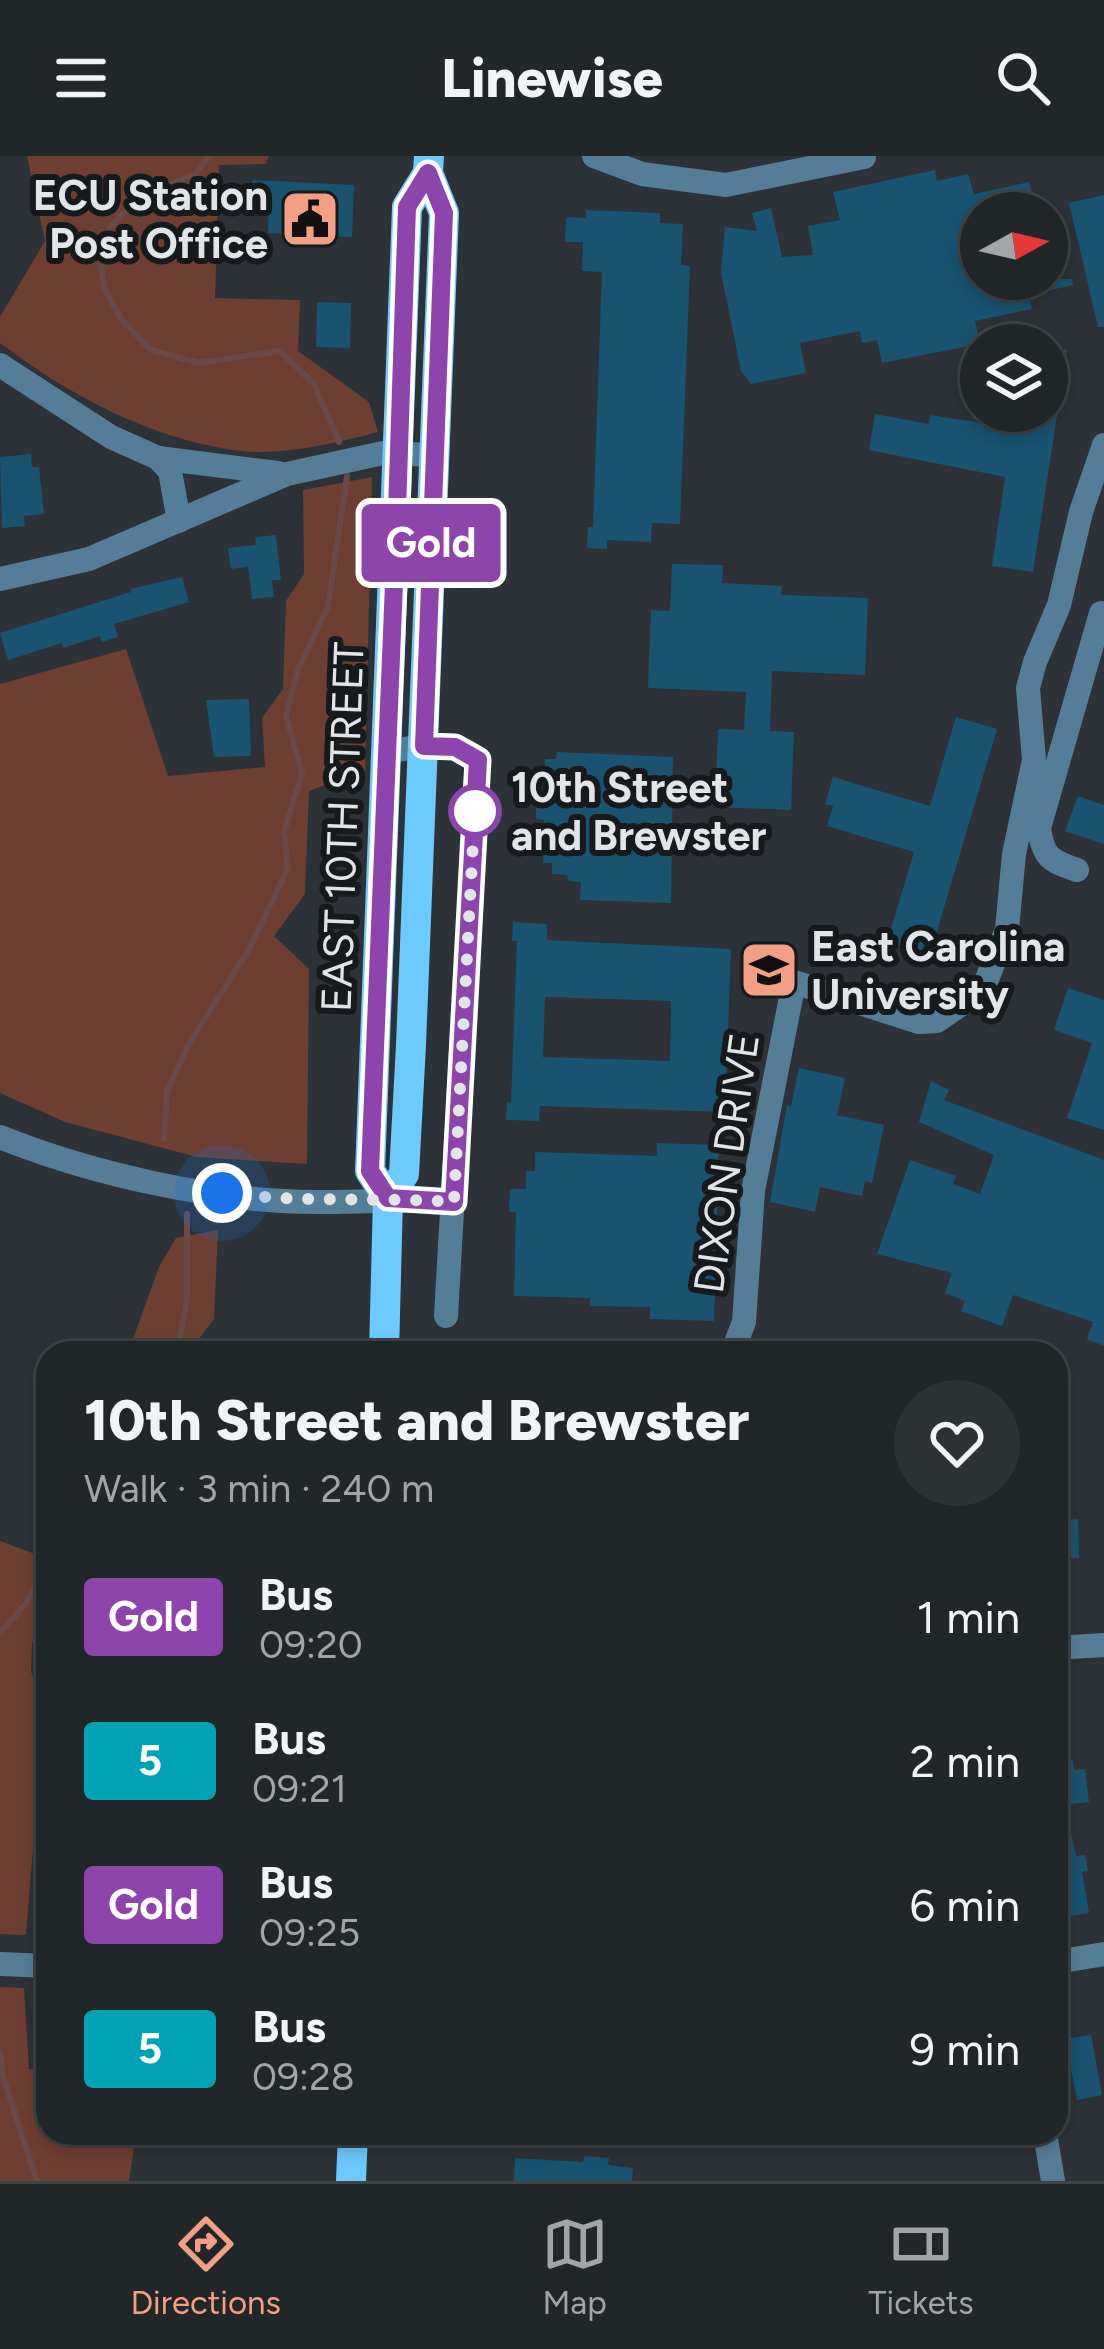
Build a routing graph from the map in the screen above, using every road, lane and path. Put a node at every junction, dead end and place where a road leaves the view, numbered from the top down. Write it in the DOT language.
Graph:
graph roads {
  1 [pos="594,156"];
  2 [pos="864,157"];
  3 [pos="428,164"];
  4 [pos="0,364"];
  5 [pos="1104,445"];
  6 [pos="400,454"];
  7 [pos="435,455"];
  8 [pos="158,458"];
  9 [pos="287,474"];
  10 [pos="179,520"];
  11 [pos="0,579"];
  12 [pos="1101,613"];
  13 [pos="424,746"];
  14 [pos="386,752"];
  15 [pos="1077,870"];
  16 [pos="0,1137"];
  17 [pos="388,1198"];
  18 [pos="454,1202"];
  19 [pos="446,1316"];
  20 [pos="384,1341"];
  21 [pos="737,1341"];
  22 [pos="1104,1645"];
  23 [pos="1068,1647"];
  24 [pos="1104,1954"];
  25 [pos="1068,1960"];
  26 [pos="0,1964"];
  27 [pos="36,1966"];
  28 [pos="352,2145"];
  29 [pos="1047,2145"];
  30 [pos="351,2181"];
  31 [pos="1053,2181"];
  1 -- 2 [label="street"];
  3 -- 6 [label="main road, EAST 10TH STREET"];
  3 -- 7 [label="main road, EAST 10TH STREET"];
  4 -- 8 [label="street"];
  5 -- 21 [label="street, DIXON DRIVE"];
  6 -- 7 [label="street"];
  6 -- 9 [label="street"];
  6 -- 14 [label="main road, EAST 10TH STREET"];
  7 -- 13 [label="main road, EAST 10TH STREET"];
  8 -- 9 [label="street"];
  8 -- 10 [label="street"];
  9 -- 10 [label="street"];
  10 -- 11 [label="street"];
  12 -- 15 [label="street"];
  13 -- 14 [label="street"];
  13 -- 17 [label="main road, EAST 10TH STREET"];
  13 -- 18 [label="street"];
  14 -- 17 [label="main road, EAST 10TH STREET"];
  16 -- 17 [label="street"];
  17 -- 18 [label="street"];
  17 -- 20 [label="main road, EAST 10TH STREET"];
  18 -- 19 [label="street"];
  22 -- 23 [label="street"];
  24 -- 25 [label="street"];
  26 -- 27 [label="street"];
  28 -- 30 [label="main road"];
  29 -- 31 [label="street"];
}
